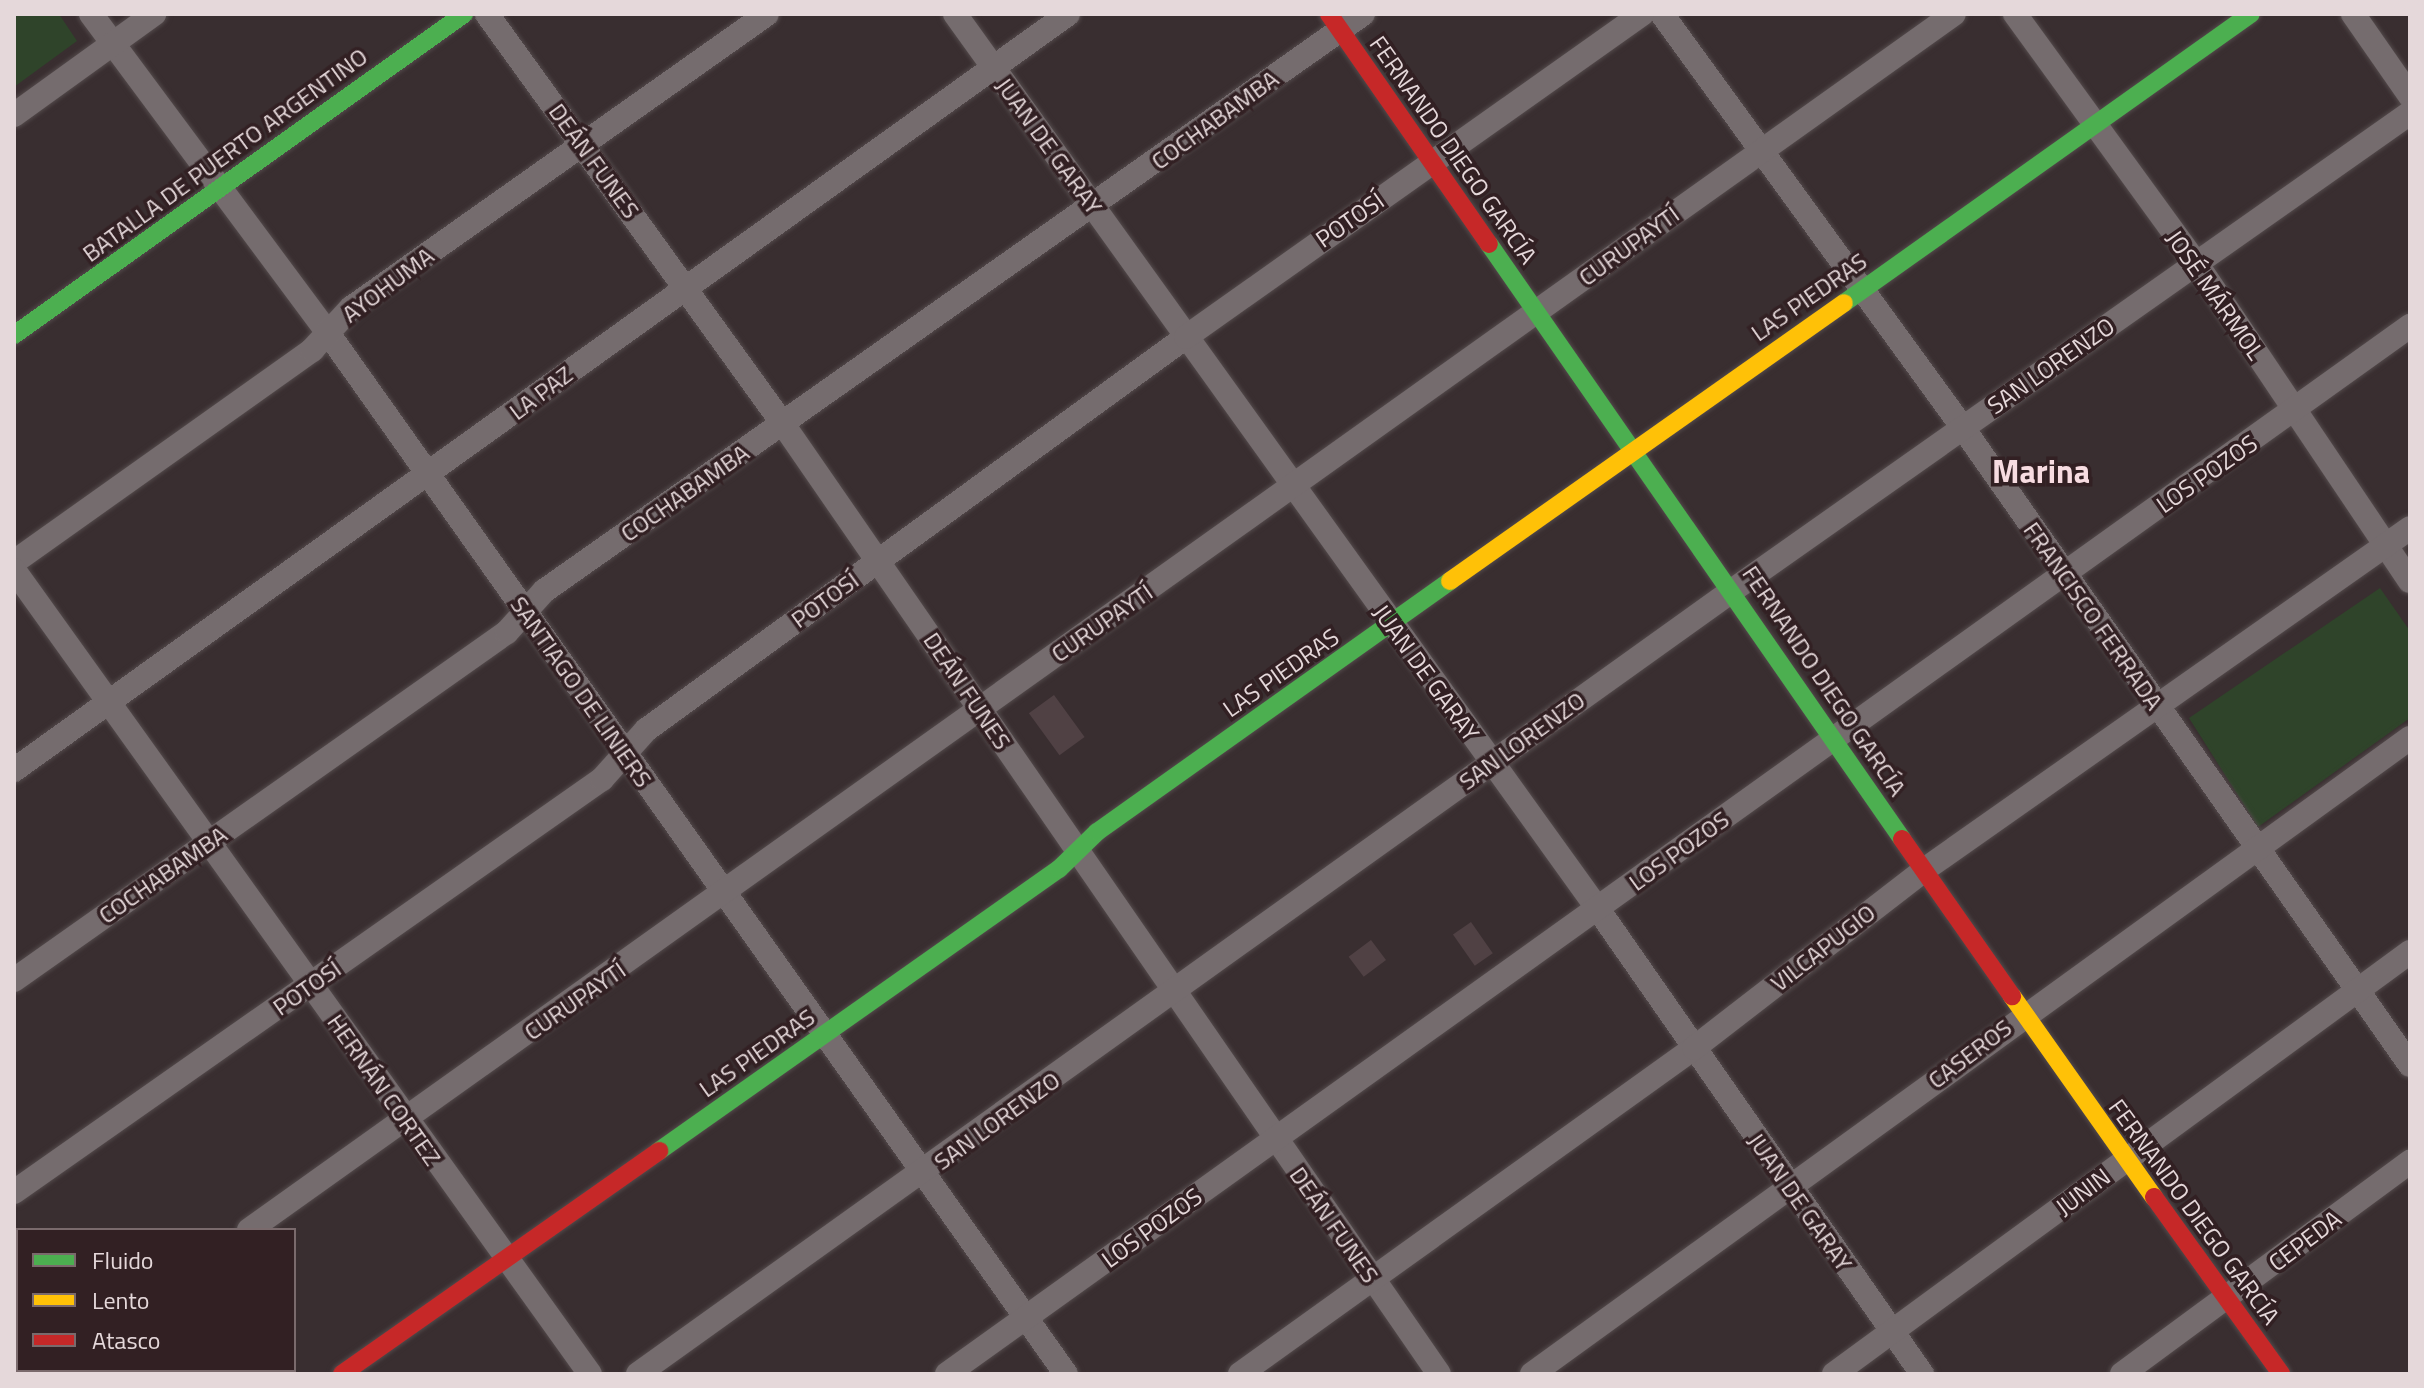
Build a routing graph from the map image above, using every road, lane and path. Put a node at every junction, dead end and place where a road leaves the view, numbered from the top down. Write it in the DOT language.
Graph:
graph roads {
  1 [pos="91,14"];
  2 [pos="154,14"];
  3 [pos="464,14"];
  4 [pos="487,14"];
  5 [pos="767,14"];
  6 [pos="955,14"];
  7 [pos="1068,14"];
  8 [pos="1363,14"];
  9 [pos="1642,14"];
  10 [pos="1662,14"];
  11 [pos="1954,14"];
  12 [pos="2015,14"];
  13 [pos="2251,14"];
  14 [pos="2353,14"];
  15 [pos="1335,22"];
  16 [pos="112,44"];
  17 [pos="993,68"];
  18 [pos="2410,96"];
  19 [pos="2410,113"];
  20 [pos="14,115"];
  21 [pos="2092,125"];
  22 [pos="583,145"];
  23 [pos="1761,152"];
  24 [pos="1432,163"];
  25 [pos="219,191"];
  26 [pos="1094,208"];
  27 [pos="2196,263"];
  28 [pos="684,286"];
  29 [pos="1860,291"];
  30 [pos="1536,313"];
  31 [pos="2410,326"];
  32 [pos="328,333"];
  33 [pos="14,335"];
  34 [pos="1186,337"];
  35 [pos="2294,411"];
  36 [pos="783,424"];
  37 [pos="1963,428"];
  38 [pos="1633,453"];
  39 [pos="428,478"];
  40 [pos="1293,487"];
  41 [pos="2410,528"];
  42 [pos="2386,545"];
  43 [pos="14,562"];
  44 [pos="879,562"];
  45 [pos="14,570"];
  46 [pos="2065,575"];
  47 [pos="2410,581"];
  48 [pos="1733,590"];
  49 [pos="526,614"];
  50 [pos="1392,625"];
  51 [pos="112,702"];
  52 [pos="2155,706"];
  53 [pos="979,710"];
  54 [pos="2410,738"];
  55 [pos="1835,740"];
  56 [pos="623,754"];
  57 [pos="1491,763"];
  58 [pos="14,770"];
  59 [pos="211,841"];
  60 [pos="2254,847"];
  61 [pos="1076,850"];
  62 [pos="1924,870"];
  63 [pos="725,895"];
  64 [pos="1598,909"];
  65 [pos="2410,952"];
  66 [pos="14,980"];
  67 [pos="310,986"];
  68 [pos="2356,990"];
  69 [pos="1175,992"];
  70 [pos="2024,1014"];
  71 [pos="825,1034"];
  72 [pos="1694,1048"];
  73 [pos="2410,1065"];
  74 [pos="405,1121"];
  75 [pos="1275,1140"];
  76 [pos="2126,1160"];
  77 [pos="2410,1162"];
  78 [pos="922,1175"];
  79 [pos="1790,1189"];
  80 [pos="14,1192"];
  81 [pos="252,1228"];
  82 [pos="505,1259"];
  83 [pos="1374,1281"];
  84 [pos="2226,1299"];
  85 [pos="1026,1318"];
  86 [pos="1893,1333"];
  87 [pos="342,1374"];
  88 [pos="590,1374"];
  89 [pos="638,1374"];
  90 [pos="947,1374"];
  91 [pos="1066,1374"];
  92 [pos="1240,1374"];
  93 [pos="1439,1374"];
  94 [pos="1532,1374"];
  95 [pos="1834,1374"];
  96 [pos="1922,1374"];
  97 [pos="2122,1374"];
  98 [pos="2281,1374"];
  1 -- 16 [label="street, SANTIAGO DE LINIERS"];
  2 -- 16 [label="street"];
  3 -- 25 [label="street, BATALLA DE PUERTO ARGENTINO"];
  4 -- 22 [label="street, DEÁN FUNES"];
  5 -- 22 [label="street, AYOHUMA"];
  6 -- 17 [label="street, JUAN DE GARAY"];
  7 -- 17 [label="street, LA PAZ"];
  8 -- 15 [label="street, COCHABAMBA"];
  9 -- 24 [label="street, POTOSÍ"];
  10 -- 23 [label="street, FRANCISCO FERRADA"];
  11 -- 23 [label="street, CURUPAYTÍ"];
  12 -- 21 [label="street, JOSÉ MÁRMOL"];
  13 -- 21 [label="street, LAS PIEDRAS"];
  14 -- 18 [label="street"];
  15 -- 24 [label="street, FERNANDO DIEGO GARCÍA"];
  15 -- 26 [label="street, COCHABAMBA"];
  16 -- 20 [label="street"];
  16 -- 25 [label="street, SANTIAGO DE LINIERS"];
  17 -- 26 [label="street, JUAN DE GARAY"];
  17 -- 28 [label="street, LA PAZ"];
  19 -- 27 [label="street, SAN LORENZO"];
  21 -- 27 [label="street, JOSÉ MÁRMOL"];
  21 -- 29 [label="street, LAS PIEDRAS"];
  22 -- 28 [label="street, DEÁN FUNES"];
  22 -- 32 [label="street, AYOHUMA"];
  23 -- 29 [label="street, FRANCISCO FERRADA"];
  23 -- 30 [label="street, CURUPAYTÍ"];
  24 -- 30 [label="street, FERNANDO DIEGO GARCÍA"];
  24 -- 34 [label="street, POTOSÍ"];
  25 -- 32 [label="street, SANTIAGO DE LINIERS"];
  25 -- 33 [label="street, BATALLA DE PUERTO ARGENTINO"];
  26 -- 34 [label="street, JUAN DE GARAY"];
  26 -- 36 [label="street, COCHABAMBA"];
  27 -- 35 [label="street, JOSÉ MÁRMOL"];
  27 -- 37 [label="street, SAN LORENZO"];
  28 -- 36 [label="street, DEÁN FUNES"];
  28 -- 39 [label="street, LA PAZ"];
  29 -- 37 [label="street, FRANCISCO FERRADA"];
  29 -- 38 [label="street, LAS PIEDRAS"];
  30 -- 38 [label="street, FERNANDO DIEGO GARCÍA"];
  30 -- 40 [label="street, CURUPAYTÍ"];
  31 -- 35 [label="street, LOS POZOS"];
  32 -- 39 [label="street, SANTIAGO DE LINIERS"];
  32 -- 43 [label="street, AYOHUMA"];
  34 -- 40 [label="street, JUAN DE GARAY"];
  34 -- 44 [label="street, POTOSÍ"];
  35 -- 42 [label="street, JOSÉ MÁRMOL"];
  35 -- 46 [label="street, LOS POZOS"];
  36 -- 44 [label="street, DEÁN FUNES"];
  36 -- 49 [label="street, COCHABAMBA"];
  37 -- 46 [label="street, FRANCISCO FERRADA"];
  37 -- 48 [label="street, SAN LORENZO"];
  38 -- 48 [label="street, FERNANDO DIEGO GARCÍA"];
  38 -- 50 [label="street, LAS PIEDRAS"];
  39 -- 49 [label="street, SANTIAGO DE LINIERS"];
  39 -- 51 [label="street, LA PAZ"];
  40 -- 50 [label="street, JUAN DE GARAY"];
  40 -- 53 [label="street, CURUPAYTÍ"];
  41 -- 42 [label="street, VILCAPUGIO"];
  42 -- 47 [label="street, JOSÉ MÁRMOL"];
  42 -- 52 [label="street, VILCAPUGIO"];
  44 -- 53 [label="street, DEÁN FUNES"];
  44 -- 56 [label="street, POTOSÍ"];
  45 -- 51 [label="street, HERNÁN CORTEZ"];
  46 -- 52 [label="street, FRANCISCO FERRADA"];
  46 -- 55 [label="street, LOS POZOS"];
  48 -- 55 [label="street, FERNANDO DIEGO GARCÍA"];
  48 -- 57 [label="street, SAN LORENZO"];
  49 -- 56 [label="street, SANTIAGO DE LINIERS"];
  49 -- 59 [label="street, COCHABAMBA"];
  50 -- 57 [label="street, JUAN DE GARAY"];
  50 -- 61 [label="street, LAS PIEDRAS"];
  51 -- 58 [label="street, LA PAZ"];
  51 -- 59 [label="street, HERNÁN CORTEZ"];
  52 -- 60 [label="street, FRANCISCO FERRADA"];
  52 -- 62 [label="street, VILCAPUGIO"];
  53 -- 61 [label="street, DEÁN FUNES"];
  53 -- 63 [label="street, CURUPAYTÍ"];
  54 -- 60 [label="street, CASEROS"];
  55 -- 62 [label="street, FERNANDO DIEGO GARCÍA"];
  55 -- 64 [label="street, LOS POZOS"];
  56 -- 63 [label="street, SANTIAGO DE LINIERS"];
  56 -- 67 [label="street, POTOSÍ"];
  57 -- 64 [label="street, JUAN DE GARAY"];
  57 -- 69 [label="street, SAN LORENZO"];
  59 -- 66 [label="street, COCHABAMBA"];
  59 -- 67 [label="street, HERNÁN CORTEZ"];
  60 -- 68 [label="street, FRANCISCO FERRADA"];
  60 -- 70 [label="street, CASEROS"];
  61 -- 69 [label="street, DEÁN FUNES"];
  61 -- 71 [label="street, LAS PIEDRAS"];
  62 -- 70 [label="street, FERNANDO DIEGO GARCÍA"];
  62 -- 72 [label="street, VILCAPUGIO"];
  63 -- 71 [label="street, SANTIAGO DE LINIERS"];
  63 -- 74 [label="street, CURUPAYTÍ"];
  64 -- 72 [label="street, JUAN DE GARAY"];
  64 -- 75 [label="street, LOS POZOS"];
  65 -- 68 [label="street, JUNIN"];
  67 -- 74 [label="street, HERNÁN CORTEZ"];
  67 -- 80 [label="street, POTOSÍ"];
  68 -- 73 [label="street, FRANCISCO FERRADA"];
  68 -- 76 [label="street, JUNIN"];
  69 -- 75 [label="street, DEÁN FUNES"];
  69 -- 78 [label="street, SAN LORENZO"];
  70 -- 76 [label="street, FERNANDO DIEGO GARCÍA"];
  70 -- 79 [label="street, CASEROS"];
  71 -- 78 [label="street, SANTIAGO DE LINIERS"];
  71 -- 82 [label="street, LAS PIEDRAS"];
  72 -- 79 [label="street, JUAN DE GARAY"];
  72 -- 83 [label="street, VILCAPUGIO"];
  74 -- 81 [label="street, CURUPAYTÍ"];
  74 -- 82 [label="street, HERNÁN CORTEZ"];
  75 -- 83 [label="street, DEÁN FUNES"];
  75 -- 85 [label="street, LOS POZOS"];
  76 -- 84 [label="street, FERNANDO DIEGO GARCÍA"];
  76 -- 86 [label="street, JUNIN"];
  77 -- 84 [label="street, CEPEDA"];
  78 -- 85 [label="street, SANTIAGO DE LINIERS"];
  78 -- 89 [label="street, SAN LORENZO"];
  79 -- 86 [label="street, JUAN DE GARAY"];
  79 -- 94 [label="street, CASEROS"];
  82 -- 87 [label="street, LAS PIEDRAS"];
  82 -- 88 [label="street, HERNÁN CORTEZ"];
  83 -- 92 [label="street, VILCAPUGIO"];
  83 -- 93 [label="street, DEÁN FUNES"];
  84 -- 97 [label="street, CEPEDA"];
  84 -- 98 [label="street, FERNANDO DIEGO GARCÍA"];
  85 -- 90 [label="street, LOS POZOS"];
  85 -- 91 [label="street, SANTIAGO DE LINIERS"];
  86 -- 95 [label="street, JUNIN"];
  86 -- 96 [label="street, JUAN DE GARAY"];
}
